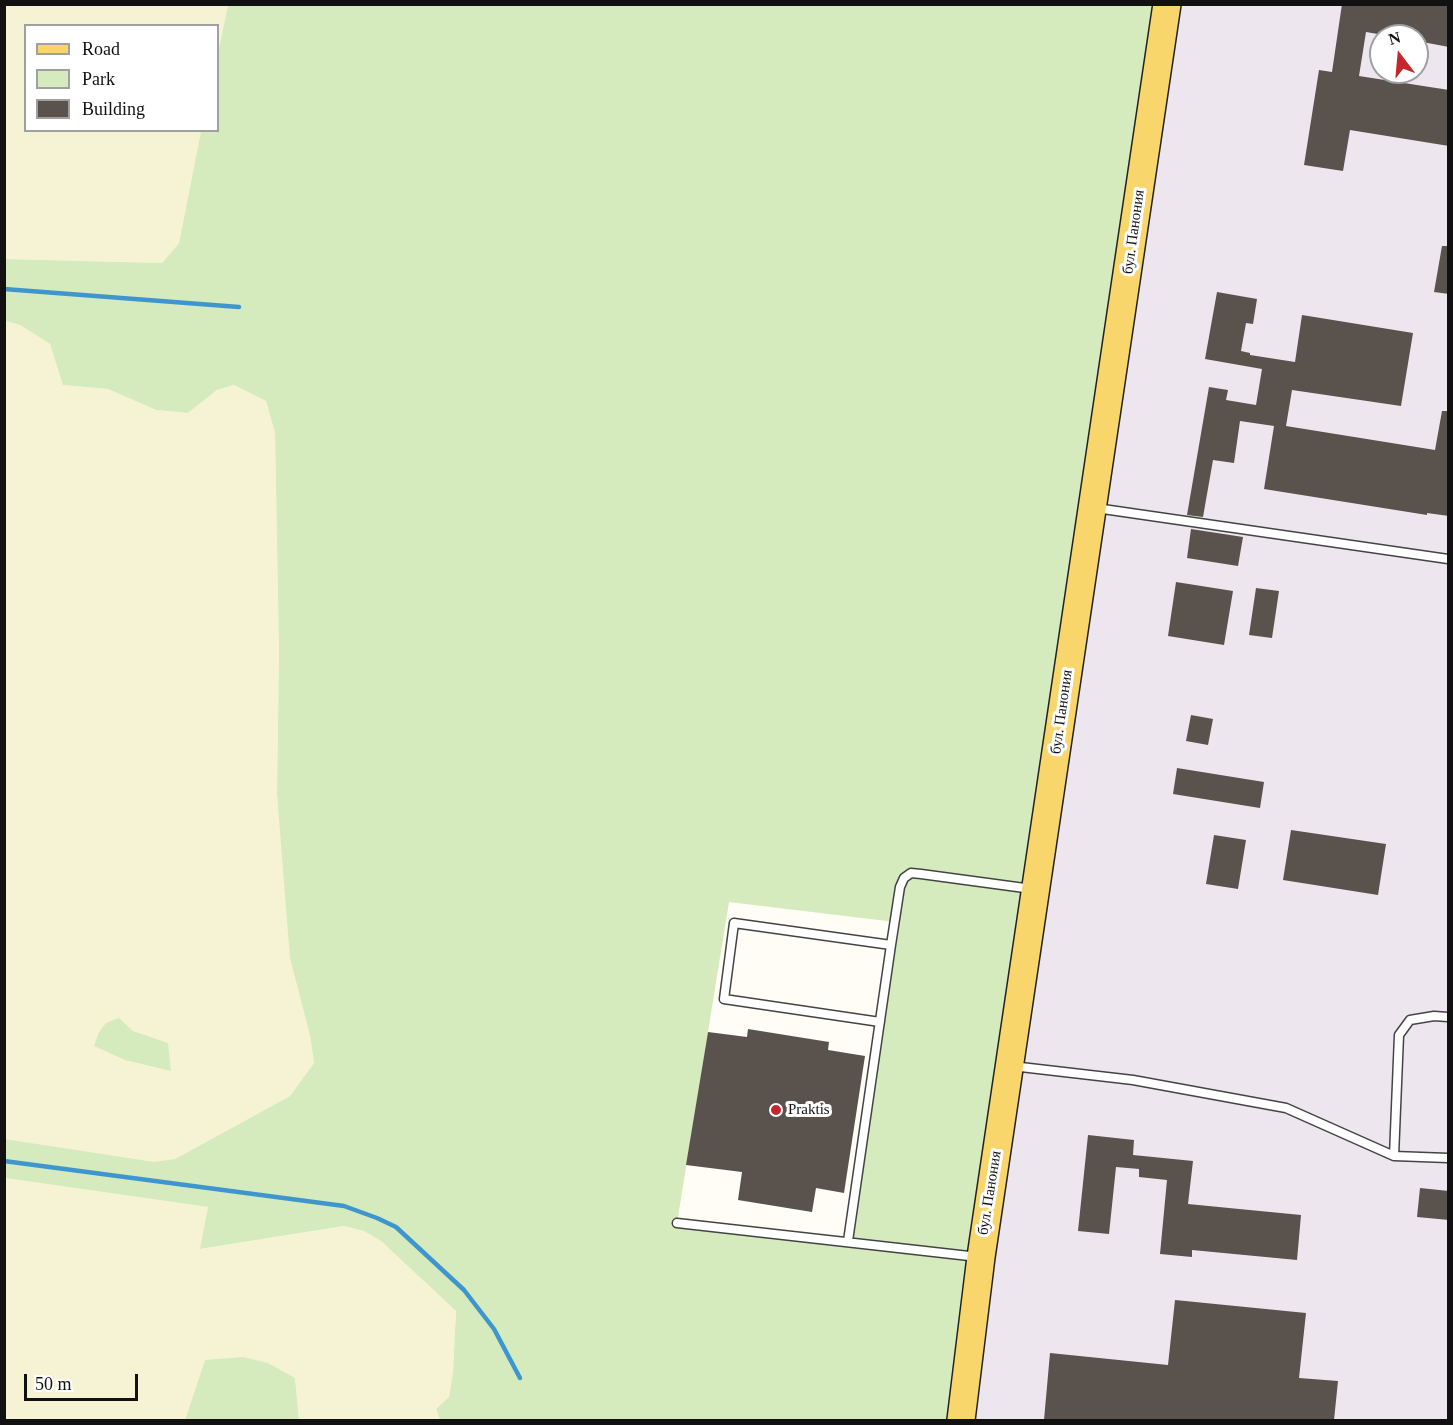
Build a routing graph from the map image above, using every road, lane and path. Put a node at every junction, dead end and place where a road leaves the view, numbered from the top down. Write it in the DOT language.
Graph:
graph roads {
  1 [pos="1167,4"];
  2 [pos="1093,508"];
  3 [pos="1449,559"];
  4 [pos="1036,890"];
  5 [pos="891,945"];
  6 [pos="1449,1017"];
  7 [pos="880,1022"];
  8 [pos="1009,1065"];
  9 [pos="1394,1156"];
  10 [pos="1449,1158"];
  11 [pos="677,1223"];
  12 [pos="848,1241"];
  13 [pos="981,1257"];
  14 [pos="961,1420"];
  1 -- 2 [label="main road, бул. Панония"];
  2 -- 3 [label="lane"];
  2 -- 4 [label="main road, бул. Панония"];
  4 -- 5 [label="lane"];
  4 -- 8 [label="main road, бул. Панония"];
  5 -- 7 [label="lane"];
  5 -- 7 [label="lane"];
  6 -- 9 [label="lane"];
  7 -- 12 [label="lane"];
  8 -- 9 [label="lane"];
  8 -- 13 [label="main road, бул. Панония"];
  9 -- 10 [label="lane"];
  11 -- 12 [label="lane"];
  12 -- 13 [label="lane"];
  13 -- 14 [label="main road, бул. Панония"];
}
